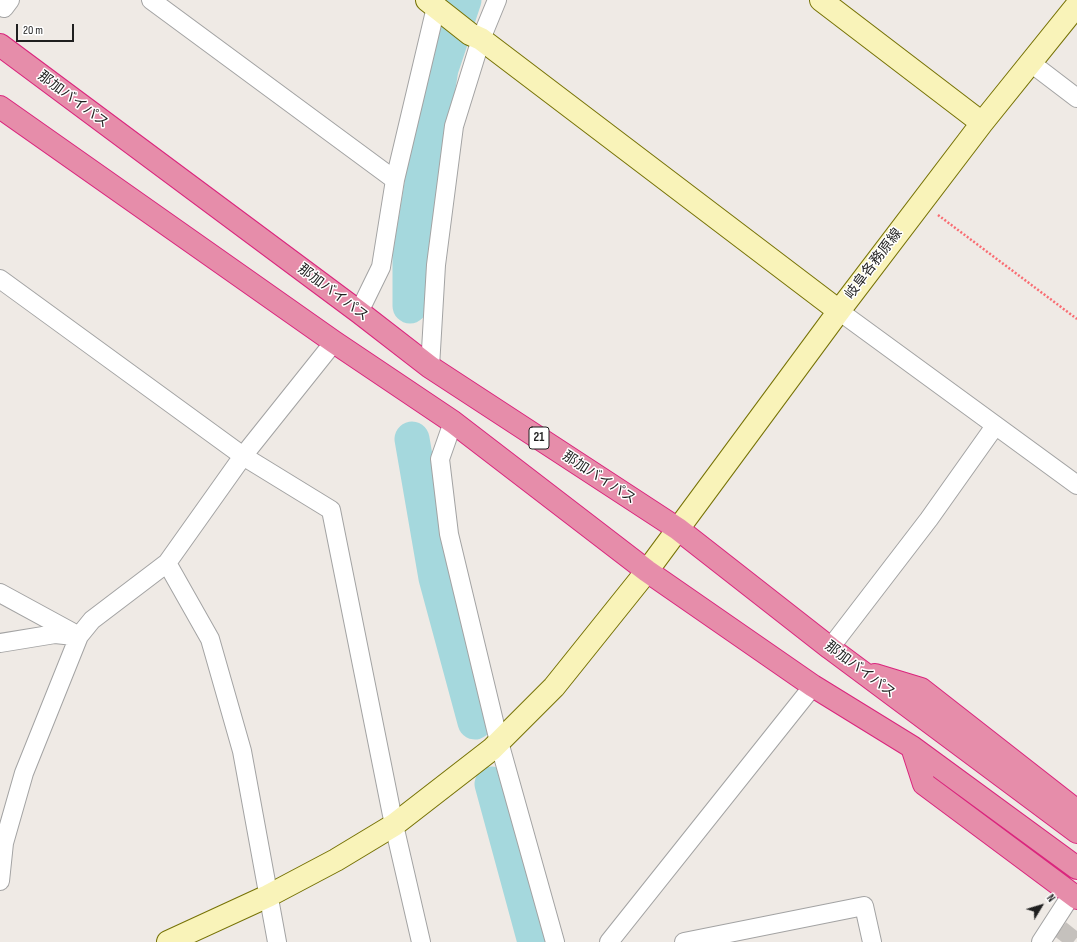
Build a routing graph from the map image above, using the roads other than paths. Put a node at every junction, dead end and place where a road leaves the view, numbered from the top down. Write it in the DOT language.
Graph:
graph roads {
  1 [pos="151,0"];
  2 [pos="497,0"];
  3 [pos="820,0"];
  4 [pos="1077,5"];
  5 [pos="437,8"];
  6 [pos="475,36"];
  7 [pos="0,45"];
  8 [pos="1031,63"];
  9 [pos="1077,98"];
  10 [pos="0,107"];
  11 [pos="982,123"];
  12 [pos="395,180"];
  13 [pos="0,279"];
  14 [pos="839,311"];
  15 [pos="359,312"];
  16 [pos="334,342"];
  17 [pos="430,367"];
  18 [pos="453,422"];
  19 [pos="995,426"];
  20 [pos="243,456"];
  21 [pos="1077,485"];
  22 [pos="678,529"];
  23 [pos="167,563"];
  24 [pos="647,571"];
  25 [pos="0,593"];
  26 [pos="79,636"];
  27 [pos="0,643"];
  28 [pos="830,648"];
  29 [pos="859,669"];
  30 [pos="813,686"];
  31 [pos="499,742"];
  32 [pos="912,747"];
  33 [pos="1077,811"];
  34 [pos="394,825"];
  35 [pos="1077,832"];
  36 [pos="1077,868"];
  37 [pos="0,881"];
  38 [pos="268,896"];
  39 [pos="1074,896"];
  40 [pos="168,942"];
  41 [pos="277,942"];
  42 [pos="421,942"];
  43 [pos="555,942"];
  44 [pos="609,942"];
  45 [pos="684,942"];
  46 [pos="872,942"];
  47 [pos="1041,942"];
  1 -- 12 [label="street"];
  2 -- 6 [label="street"];
  3 -- 11 [label="street"];
  4 -- 8 [label="street, 岐阜各務原線"];
  5 -- 6 [label="street"];
  5 -- 12 [label="street"];
  6 -- 14 [label="street"];
  6 -- 17 [label="street"];
  7 -- 15 [label="highway, 那加バイパス / 21"];
  8 -- 9 [label="street"];
  8 -- 11 [label="street, 岐阜各務原線"];
  10 -- 16 [label="highway"];
  11 -- 14 [label="street, 岐阜各務原線"];
  12 -- 15 [label="street"];
  13 -- 20 [label="street"];
  14 -- 19 [label="street"];
  14 -- 22 [label="street, 岐阜各務原線"];
  15 -- 17 [label="highway, 那加バイパス / 21"];
  16 -- 18 [label="highway"];
  16 -- 20 [label="street"];
  17 -- 22 [label="highway, 那加バイパス / 21"];
  18 -- 24 [label="highway"];
  18 -- 31 [label="street"];
  19 -- 21 [label="street"];
  19 -- 28 [label="street"];
  20 -- 23 [label="street"];
  20 -- 34 [label="street"];
  22 -- 24 [label="street, 岐阜各務原線"];
  22 -- 28 [label="highway, 那加バイパス / 21"];
  23 -- 26 [label="street"];
  23 -- 38 [label="street"];
  24 -- 30 [label="highway"];
  24 -- 31 [label="street, 岐阜各務原線"];
  25 -- 26 [label="street"];
  26 -- 27 [label="street"];
  26 -- 37 [label="street"];
  28 -- 29 [label="highway, 那加バイパス / 21"];
  29 -- 33 [label="highway"];
  29 -- 35 [label="highway, 那加バイパス / 21"];
  30 -- 32 [label="highway"];
  30 -- 44 [label="street"];
  31 -- 34 [label="street, 岐阜各務原線"];
  31 -- 43 [label="street"];
  32 -- 36 [label="highway"];
  32 -- 39 [label="highway"];
  34 -- 38 [label="street, 岐阜各務原線"];
  34 -- 42 [label="street"];
  38 -- 40 [label="street, 岐阜各務原線"];
  38 -- 41 [label="street"];
  39 -- 47 [label="street"];
  45 -- 46 [label="street"];
}
